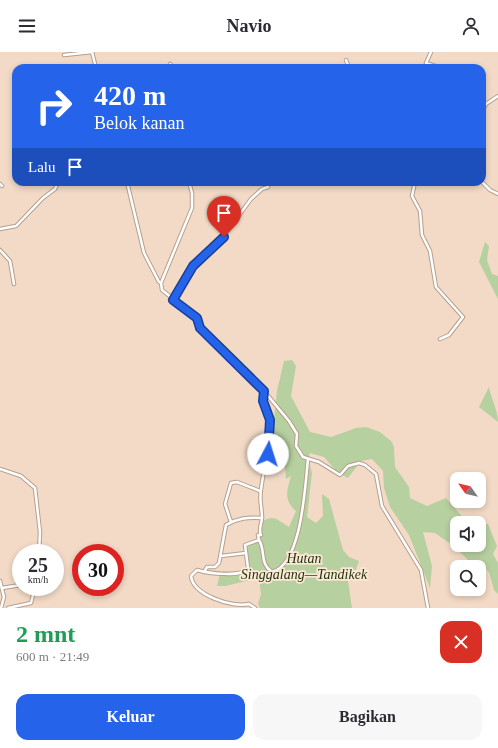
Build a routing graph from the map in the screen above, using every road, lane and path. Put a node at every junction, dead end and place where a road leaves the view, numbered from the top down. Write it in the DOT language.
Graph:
graph roads {
  1 [pos="92,52"];
  2 [pos="431,52"];
  3 [pos="64,55"];
  4 [pos="346,60"];
  5 [pos="95,64"];
  6 [pos="348,64"];
  7 [pos="429,64"];
  8 [pos="498,96"];
  9 [pos="486,104"];
  10 [pos="56,186"];
  11 [pos="129,186"];
  12 [pos="190,186"];
  13 [pos="268,186"];
  14 [pos="414,186"];
  15 [pos="486,186"];
  16 [pos="498,194"];
  17 [pos="0,229"];
  18 [pos="0,250"];
  19 [pos="161,283"];
  20 [pos="14,284"];
  21 [pos="173,300"];
  22 [pos="440,339"];
  23 [pos="264,391"];
  24 [pos="308,459"];
  25 [pos="0,468"];
  26 [pos="260,491"];
  27 [pos="262,518"];
  28 [pos="231,522"];
  29 [pos="259,540"];
  30 [pos="39,544"];
  31 [pos="246,553"];
  32 [pos="221,556"];
  33 [pos="203,572"];
  34 [pos="0,581"];
  35 [pos="12,586"];
  36 [pos="2,588"];
  37 [pos="33,596"];
  38 [pos="1,608"];
  39 [pos="8,608"];
  40 [pos="255,608"];
  41 [pos="428,608"];
  1 -- 3 [label="street"];
  1 -- 5 [label="street"];
  2 -- 7 [label="street"];
  4 -- 6 [label="street"];
  8 -- 9 [label="street"];
  10 -- 17 [label="street"];
  11 -- 19 [label="street"];
  12 -- 19 [label="street"];
  13 -- 21 [label="street"];
  14 -- 22 [label="street"];
  15 -- 16 [label="street"];
  18 -- 20 [label="street"];
  19 -- 21 [label="street"];
  21 -- 23 [label="street"];
  23 -- 24 [label="street"];
  23 -- 26 [label="street"];
  24 -- 29 [label="street"];
  24 -- 41 [label="street"];
  25 -- 30 [label="street"];
  26 -- 27 [label="street"];
  26 -- 28 [label="street"];
  27 -- 28 [label="street"];
  27 -- 29 [label="street"];
  28 -- 32 [label="street"];
  29 -- 31 [label="street"];
  31 -- 32 [label="street"];
  31 -- 33 [label="street"];
  32 -- 33 [label="street"];
  33 -- 40 [label="street"];
  34 -- 36 [label="street"];
  35 -- 36 [label="street"];
  36 -- 38 [label="street"];
  37 -- 39 [label="street"];
}
